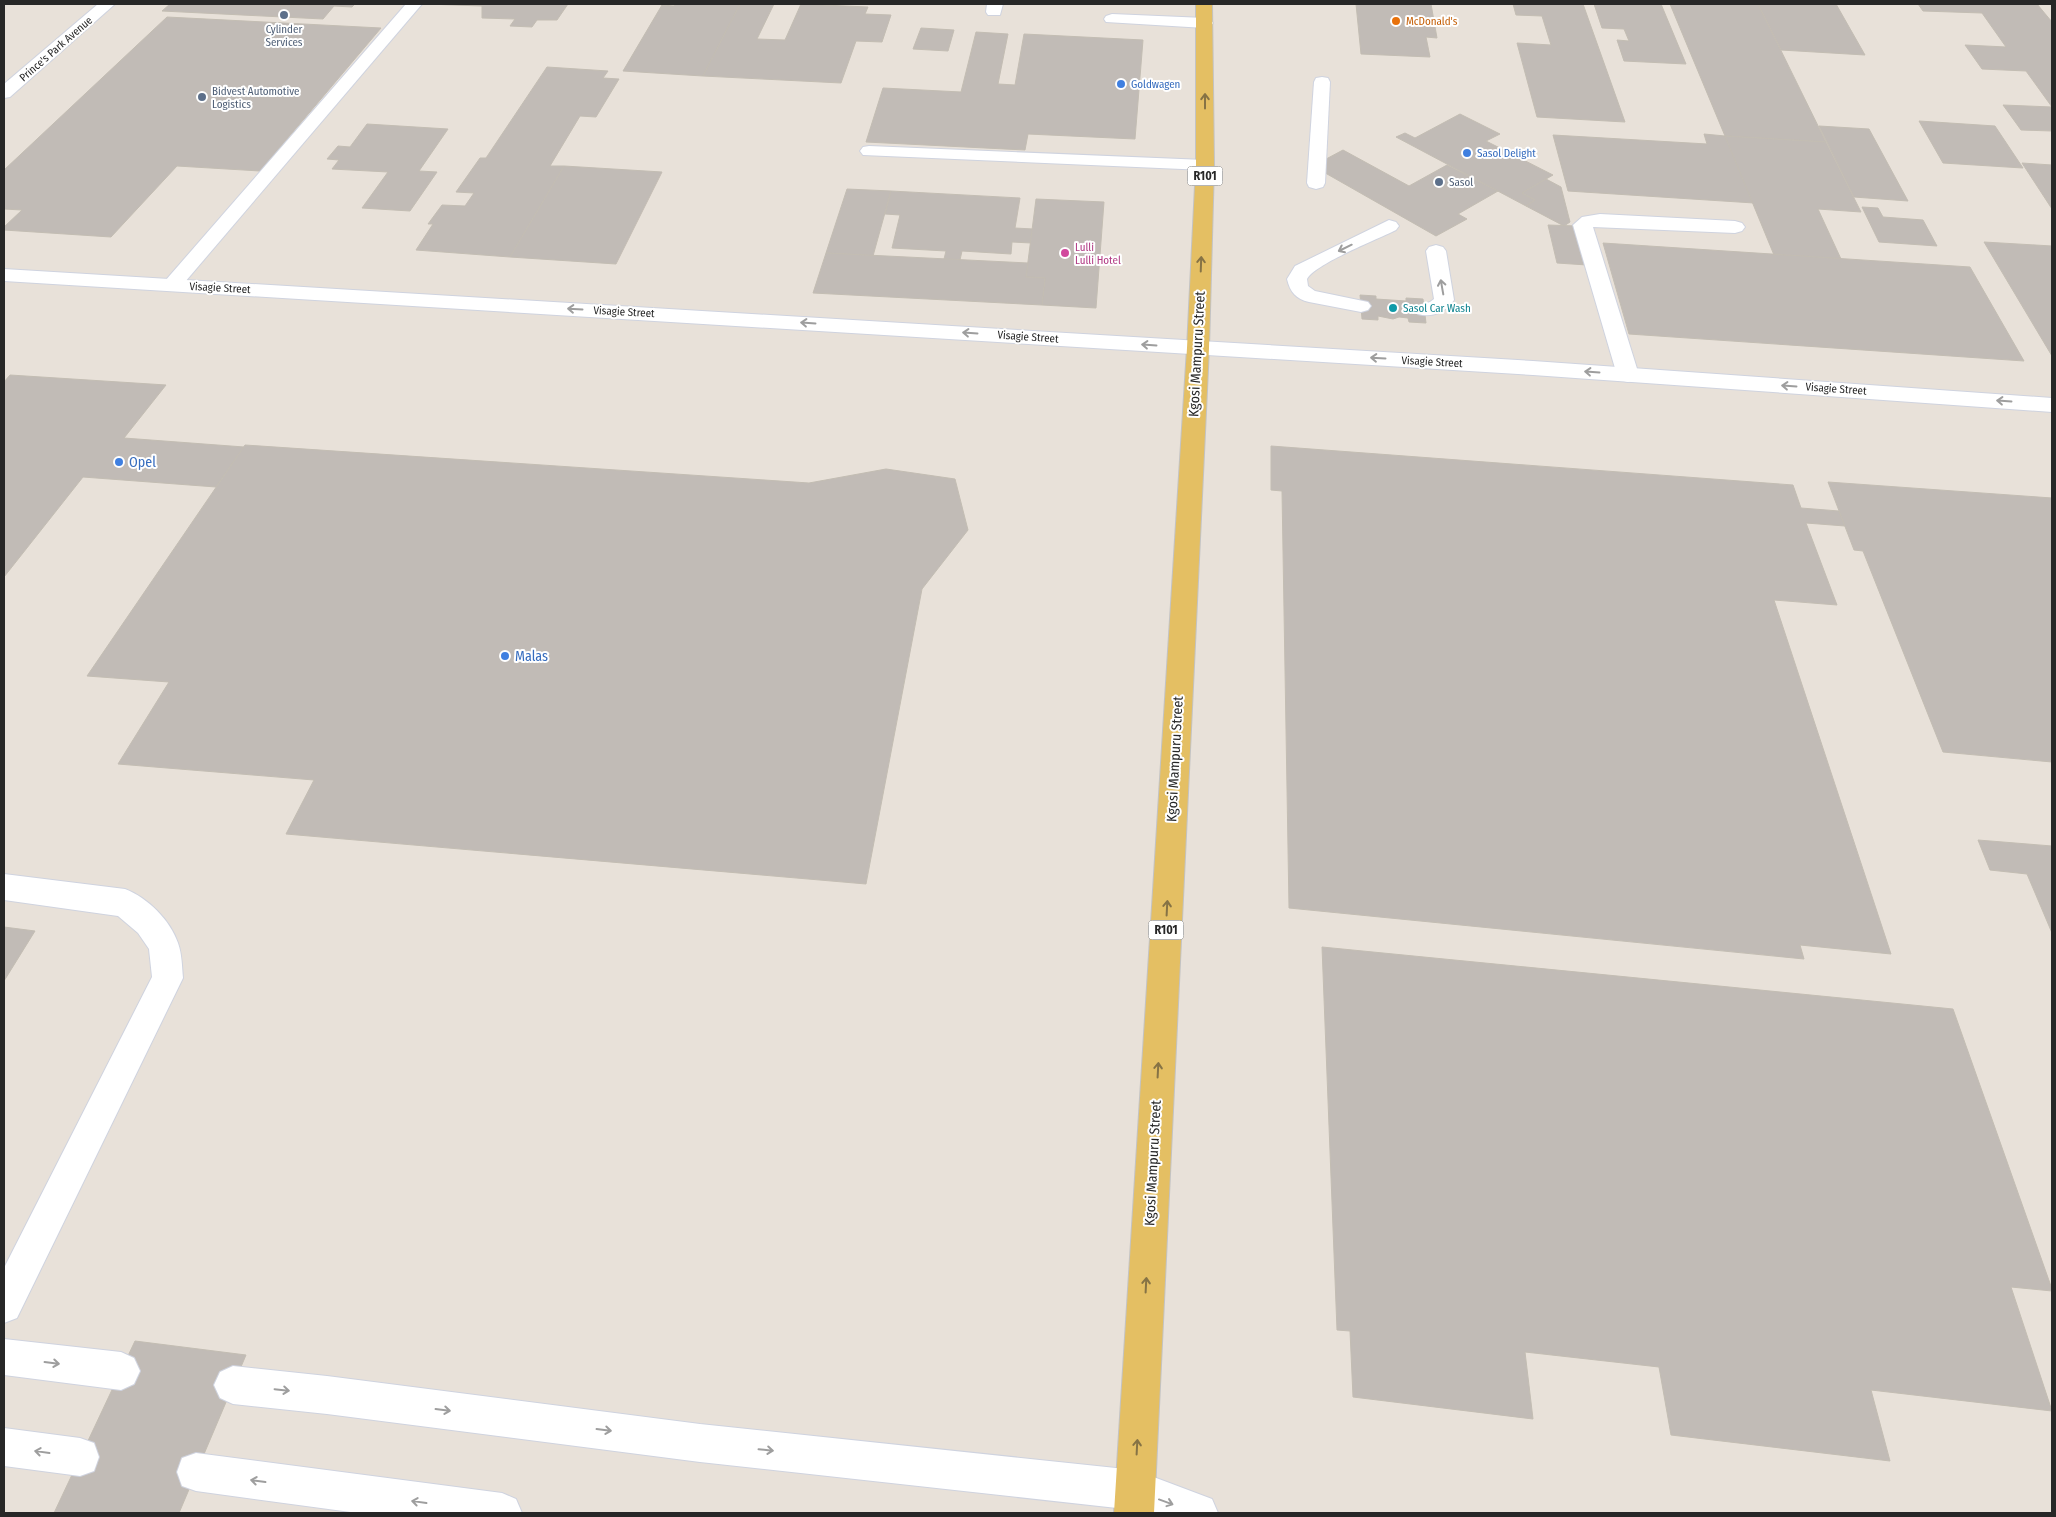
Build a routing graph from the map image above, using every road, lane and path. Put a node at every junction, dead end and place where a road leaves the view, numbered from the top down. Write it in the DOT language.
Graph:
graph roads {
  1 [pos="107,4"];
  2 [pos="414,4"];
  3 [pos="1204,4"];
  4 [pos="1112,19"];
  5 [pos="1205,23"];
  6 [pos="1322,82"];
  7 [pos="4,93"];
  8 [pos="870,151"];
  9 [pos="1205,165"];
  10 [pos="1316,183"];
  11 [pos="1389,226"];
  12 [pos="1734,227"];
  13 [pos="1436,251"];
  14 [pos="4,275"];
  15 [pos="172,285"];
  16 [pos="1361,306"];
  17 [pos="1425,310"];
  18 [pos="1198,348"];
  19 [pos="1628,375"];
  20 [pos="2052,404"];
  21 [pos="4,886"];
  22 [pos="4,1305"];
  23 [pos="4,1356"];
  24 [pos="121,1371"];
  25 [pos="233,1385"];
  26 [pos="4,1447"];
  27 [pos="80,1457"];
  28 [pos="196,1472"];
  29 [pos="1134,1502"];
  30 [pos="502,1513"];
  31 [pos="1198,1513"];
  1 -- 7 [label="street, Prince's Park Avenue"];
  2 -- 15 [label="street"];
  3 -- 5 [label="main road, Kgosi Mampuru Street / R101"];
  4 -- 5 [label="street"];
  9 -- 5 [label="main road, Kgosi Mampuru Street / R101, one-way"];
  6 -- 10 [label="street"];
  8 -- 9 [label="street"];
  18 -- 9 [label="main road, Kgosi Mampuru Street / R101, one-way"];
  11 -- 16 [label="street, one-way"];
  12 -- 19 [label="street"];
  17 -- 13 [label="street, one-way"];
  14 -- 15 [label="street, Visagie Street"];
  18 -- 15 [label="street, Visagie Street, one-way"];
  19 -- 18 [label="street, Visagie Street, one-way"];
  29 -- 18 [label="main road, Kgosi Mampuru Street / R101, one-way"];
  20 -- 19 [label="street, Visagie Street, one-way"];
  21 -- 22 [label="street"];
  23 -- 24 [label="street, one-way"];
  25 -- 29 [label="street, one-way"];
  27 -- 26 [label="street, one-way"];
  30 -- 28 [label="street, one-way"];
  29 -- 31 [label="street, one-way"];
}
